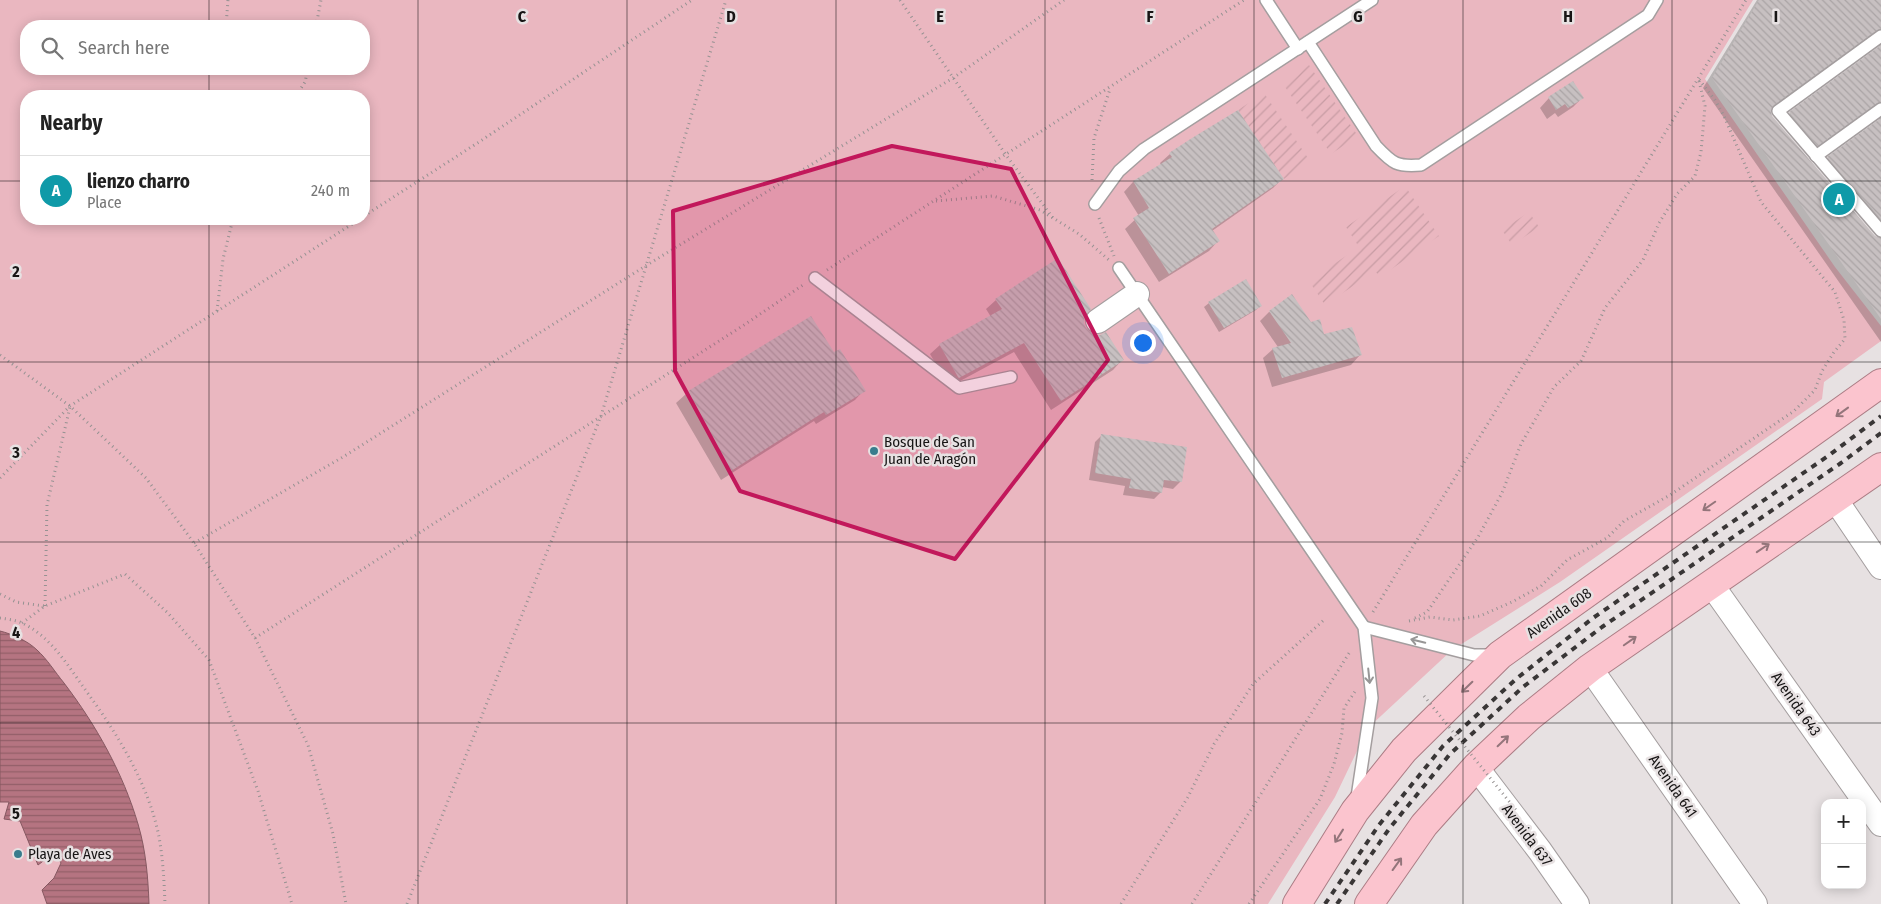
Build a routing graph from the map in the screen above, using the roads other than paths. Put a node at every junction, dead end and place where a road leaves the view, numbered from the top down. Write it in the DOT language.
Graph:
graph roads {
  1 [pos="1266,0"];
  2 [pos="1372,0"];
  3 [pos="1657,0"];
  4 [pos="1881,36"];
  5 [pos="1303,45"];
  6 [pos="1881,109"];
  7 [pos="1816,156"];
  8 [pos="1095,204"];
  9 [pos="1881,231"];
  10 [pos="1119,268"];
  11 [pos="815,278"];
  12 [pos="1136,294"];
  13 [pos="1098,321"];
  14 [pos="1011,377"];
  15 [pos="1881,383"];
  16 [pos="1881,468"];
  17 [pos="1834,499"];
  18 [pos="1881,567"];
  19 [pos="1711,584"];
  20 [pos="1364,627"];
  21 [pos="1500,655"];
  22 [pos="1590,668"];
  23 [pos="1476,767"];
  24 [pos="1355,811"];
  25 [pos="1881,824"];
  26 [pos="1377,900"];
  27 [pos="1297,904"];
  28 [pos="1577,904"];
  29 [pos="1755,904"];
  1 -- 5 [label="lane"];
  2 -- 5 [label="lane"];
  3 -- 5 [label="lane"];
  4 -- 7 [label="lane"];
  5 -- 8 [label="lane"];
  6 -- 7 [label="lane"];
  7 -- 9 [label="lane"];
  10 -- 12 [label="lane"];
  11 -- 14 [label="lane"];
  12 -- 13 [label="street"];
  12 -- 20 [label="lane"];
  15 -- 21 [label="highway, Avenida 608, one-way"];
  16 -- 17 [label="highway"];
  17 -- 18 [label="street"];
  19 -- 17 [label="highway, one-way"];
  22 -- 19 [label="highway, one-way"];
  19 -- 25 [label="street, Avenida 643"];
  21 -- 20 [label="lane, one-way"];
  20 -- 24 [label="lane, one-way"];
  21 -- 24 [label="highway, Avenida 608, one-way"];
  23 -- 22 [label="highway, one-way"];
  22 -- 29 [label="street, Avenida 641"];
  26 -- 23 [label="highway, one-way"];
  23 -- 28 [label="street, Avenida 637"];
  24 -- 27 [label="highway, Avenida 608, one-way"];
}
